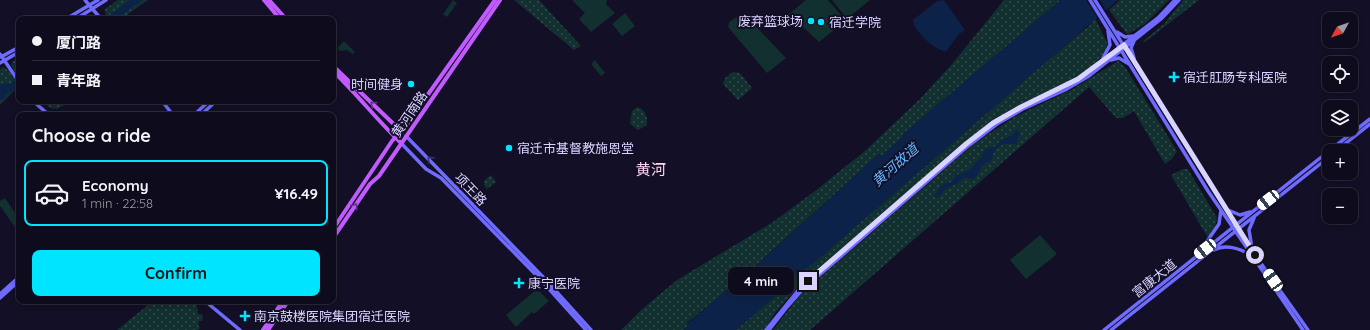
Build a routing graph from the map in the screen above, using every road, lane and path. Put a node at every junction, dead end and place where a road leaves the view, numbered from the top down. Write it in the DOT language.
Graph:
graph roads {
  1 [pos="85,0"];
  2 [pos="98,0"];
  3 [pos="106,0"];
  4 [pos="264,0"];
  5 [pos="269,0"];
  6 [pos="495,0"];
  7 [pos="500,0"];
  8 [pos="1090,0"];
  9 [pos="1095,0"];
  10 [pos="1175,0"];
  11 [pos="1179,0"];
  12 [pos="90,5"];
  13 [pos="93,9"];
  14 [pos="71,16"];
  15 [pos="81,16"];
  16 [pos="99,16"];
  17 [pos="277,16"];
  18 [pos="283,16"];
  19 [pos="1106,22"];
  20 [pos="1113,28"];
  21 [pos="1148,28"];
  22 [pos="1123,47"];
  23 [pos="16,48"];
  24 [pos="16,54"];
  25 [pos="0,56"];
  26 [pos="4,61"];
  27 [pos="0,63"];
  28 [pos="1135,68"];
  29 [pos="336,69"];
  30 [pos="1095,69"];
  31 [pos="336,74"];
  32 [pos="16,78"];
  33 [pos="36,104"];
  34 [pos="164,104"];
  35 [pos="206,104"];
  36 [pos="213,104"];
  37 [pos="46,112"];
  38 [pos="171,112"];
  39 [pos="197,112"];
  40 [pos="204,112"];
  41 [pos="1370,119"];
  42 [pos="1370,124"];
  43 [pos="401,131"];
  44 [pos="406,136"];
  45 [pos="395,137"];
  46 [pos="401,143"];
  47 [pos="1338,144"];
  48 [pos="1345,144"];
  49 [pos="1322,157"];
  50 [pos="1322,162"];
  51 [pos="1225,208"];
  52 [pos="1220,209"];
  53 [pos="1257,211"];
  54 [pos="336,225"];
  55 [pos="1235,228"];
  56 [pos="336,232"];
  57 [pos="1254,256"];
  58 [pos="1197,259"];
  59 [pos="16,281"];
  60 [pos="16,284"];
  61 [pos="0,294"];
  62 [pos="0,298"];
  63 [pos="209,304"];
  64 [pos="281,304"];
  65 [pos="286,304"];
  66 [pos="240,330"];
  67 [pos="263,330"];
  68 [pos="268,330"];
  69 [pos="586,330"];
  70 [pos="591,330"];
  71 [pos="766,330"];
  72 [pos="769,330"];
  73 [pos="1104,330"];
  74 [pos="1111,330"];
  75 [pos="1303,330"];
  76 [pos="1308,330"];
  1 -- 12 [label="street"];
  2 -- 12 [label="street"];
  3 -- 13 [label="street"];
  4 -- 17 [label="main road"];
  5 -- 18 [label="main road"];
  6 -- 43 [label="main road, 黄河南路"];
  7 -- 44 [label="main road, 黄河南路"];
  8 -- 19 [label="street"];
  9 -- 19 [label="street"];
  10 -- 21 [label="street"];
  11 -- 21 [label="street"];
  12 -- 13 [label="street"];
  12 -- 14 [label="street"];
  13 -- 15 [label="street"];
  13 -- 16 [label="street"];
  19 -- 20 [label="street"];
  19 -- 22 [label="street"];
  19 -- 30 [label="street"];
  20 -- 21 [label="street"];
  20 -- 22 [label="street"];
  21 -- 22 [label="street"];
  21 -- 28 [label="street"];
  22 -- 28 [label="street"];
  22 -- 30 [label="street"];
  23 -- 25 [label="street"];
  24 -- 26 [label="street"];
  25 -- 26 [label="street"];
  26 -- 27 [label="street"];
  26 -- 32 [label="street"];
  28 -- 30 [label="street"];
  28 -- 51 [label="street"];
  28 -- 52 [label="street"];
  43 -- 29 [label="main road, 项王路, one-way"];
  30 -- 71 [label="street"];
  30 -- 72 [label="street"];
  31 -- 45 [label="main road, 项王路"];
  33 -- 37 [label="street"];
  34 -- 38 [label="street"];
  35 -- 39 [label="street"];
  36 -- 40 [label="street"];
  41 -- 47 [label="street, 富康大道"];
  42 -- 48 [label="street"];
  43 -- 44 [label="main road, 项王路"];
  43 -- 45 [label="main road, 黄河南路"];
  44 -- 46 [label="main road, 黄河南路"];
  70 -- 44 [label="street, 项王路, one-way"];
  45 -- 46 [label="main road, 项王路"];
  45 -- 54 [label="main road, 黄河南路"];
  56 -- 46 [label="main road, 黄河南路, one-way"];
  46 -- 69 [label="street, 项王路"];
  49 -- 53 [label="street, 富康大道"];
  50 -- 53 [label="street, 富康大道"];
  51 -- 53 [label="street"];
  51 -- 55 [label="street"];
  52 -- 55 [label="street"];
  52 -- 58 [label="street"];
  53 -- 55 [label="street, 富康大道"];
  53 -- 57 [label="street"];
  55 -- 57 [label="street"];
  55 -- 58 [label="street, 富康大道"];
  57 -- 58 [label="street"];
  57 -- 75 [label="street"];
  57 -- 76 [label="street"];
  58 -- 73 [label="street, 富康大道"];
  58 -- 74 [label="street, 富康大道"];
  59 -- 61 [label="street"];
  60 -- 62 [label="street"];
  63 -- 66 [label="street"];
  64 -- 67 [label="main road"];
  65 -- 68 [label="main road"];
}
